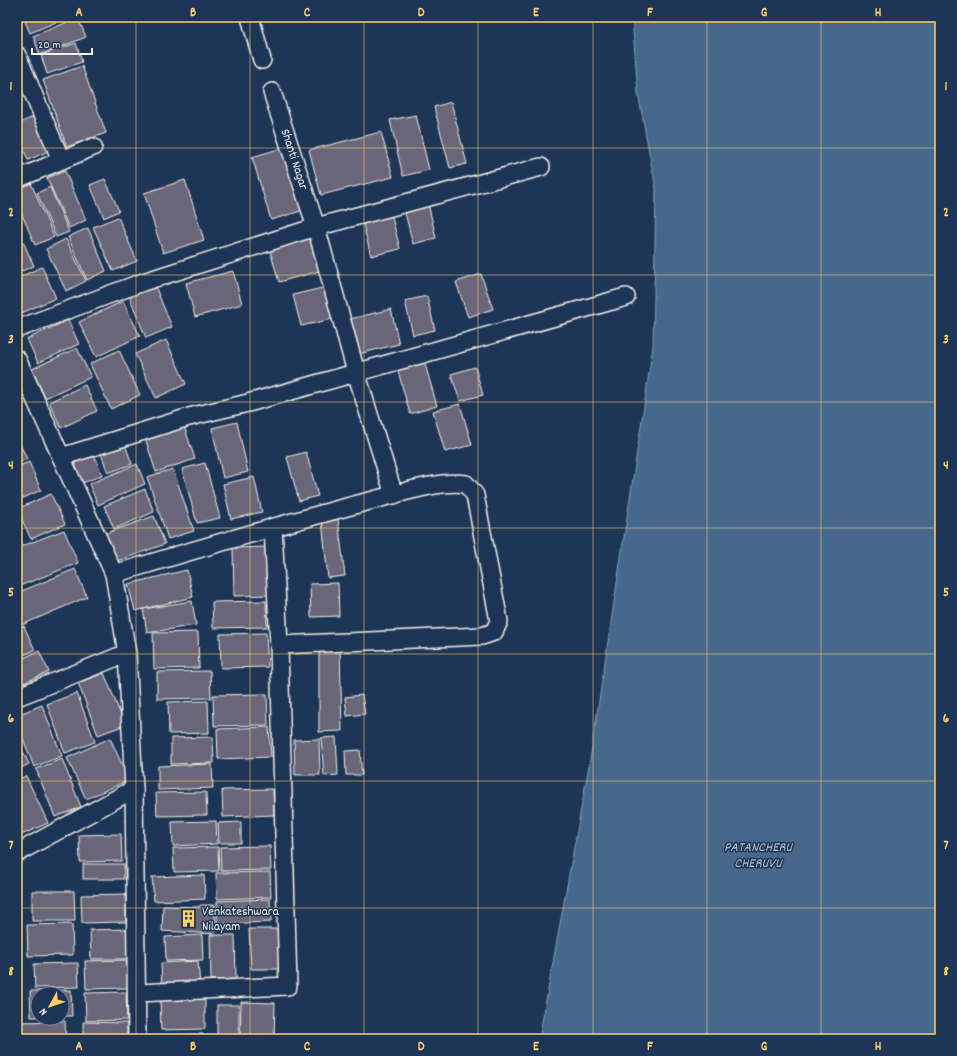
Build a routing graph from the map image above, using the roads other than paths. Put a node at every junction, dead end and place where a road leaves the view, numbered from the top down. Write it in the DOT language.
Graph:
graph roads {
  1 [pos="250,17"];
  2 [pos="17,55"];
  3 [pos="262,60"];
  4 [pos="272,92"];
  5 [pos="93,147"];
  6 [pos="61,160"];
  7 [pos="541,167"];
  8 [pos="17,178"];
  9 [pos="316,227"];
  10 [pos="626,297"];
  11 [pos="17,329"];
  12 [pos="17,359"];
  13 [pos="356,372"];
  14 [pos="61,457"];
  15 [pos="394,495"];
  16 [pos="273,527"];
  17 [pos="114,574"];
  18 [pos="279,645"];
  19 [pos="127,653"];
  20 [pos="17,697"];
  21 [pos="134,788"];
  22 [pos="17,853"];
  23 [pos="137,993"];
  24 [pos="137,1039"];
  1 -- 3 [label="street"];
  2 -- 6 [label="street"];
  4 -- 9 [label="street, Shanti Nagar"];
  5 -- 6 [label="street"];
  6 -- 8 [label="street"];
  7 -- 9 [label="street"];
  9 -- 11 [label="street"];
  9 -- 13 [label="street, Shanti Nagar"];
  10 -- 13 [label="street"];
  12 -- 14 [label="street"];
  13 -- 14 [label="street"];
  13 -- 15 [label="street, Shanti Nagar"];
  14 -- 17 [label="street"];
  15 -- 16 [label="street"];
  15 -- 18 [label="street"];
  16 -- 17 [label="street"];
  16 -- 18 [label="street"];
  17 -- 19 [label="street"];
  18 -- 23 [label="street"];
  19 -- 20 [label="street"];
  19 -- 21 [label="street"];
  21 -- 22 [label="street"];
  21 -- 23 [label="street"];
  23 -- 24 [label="street"];
}
